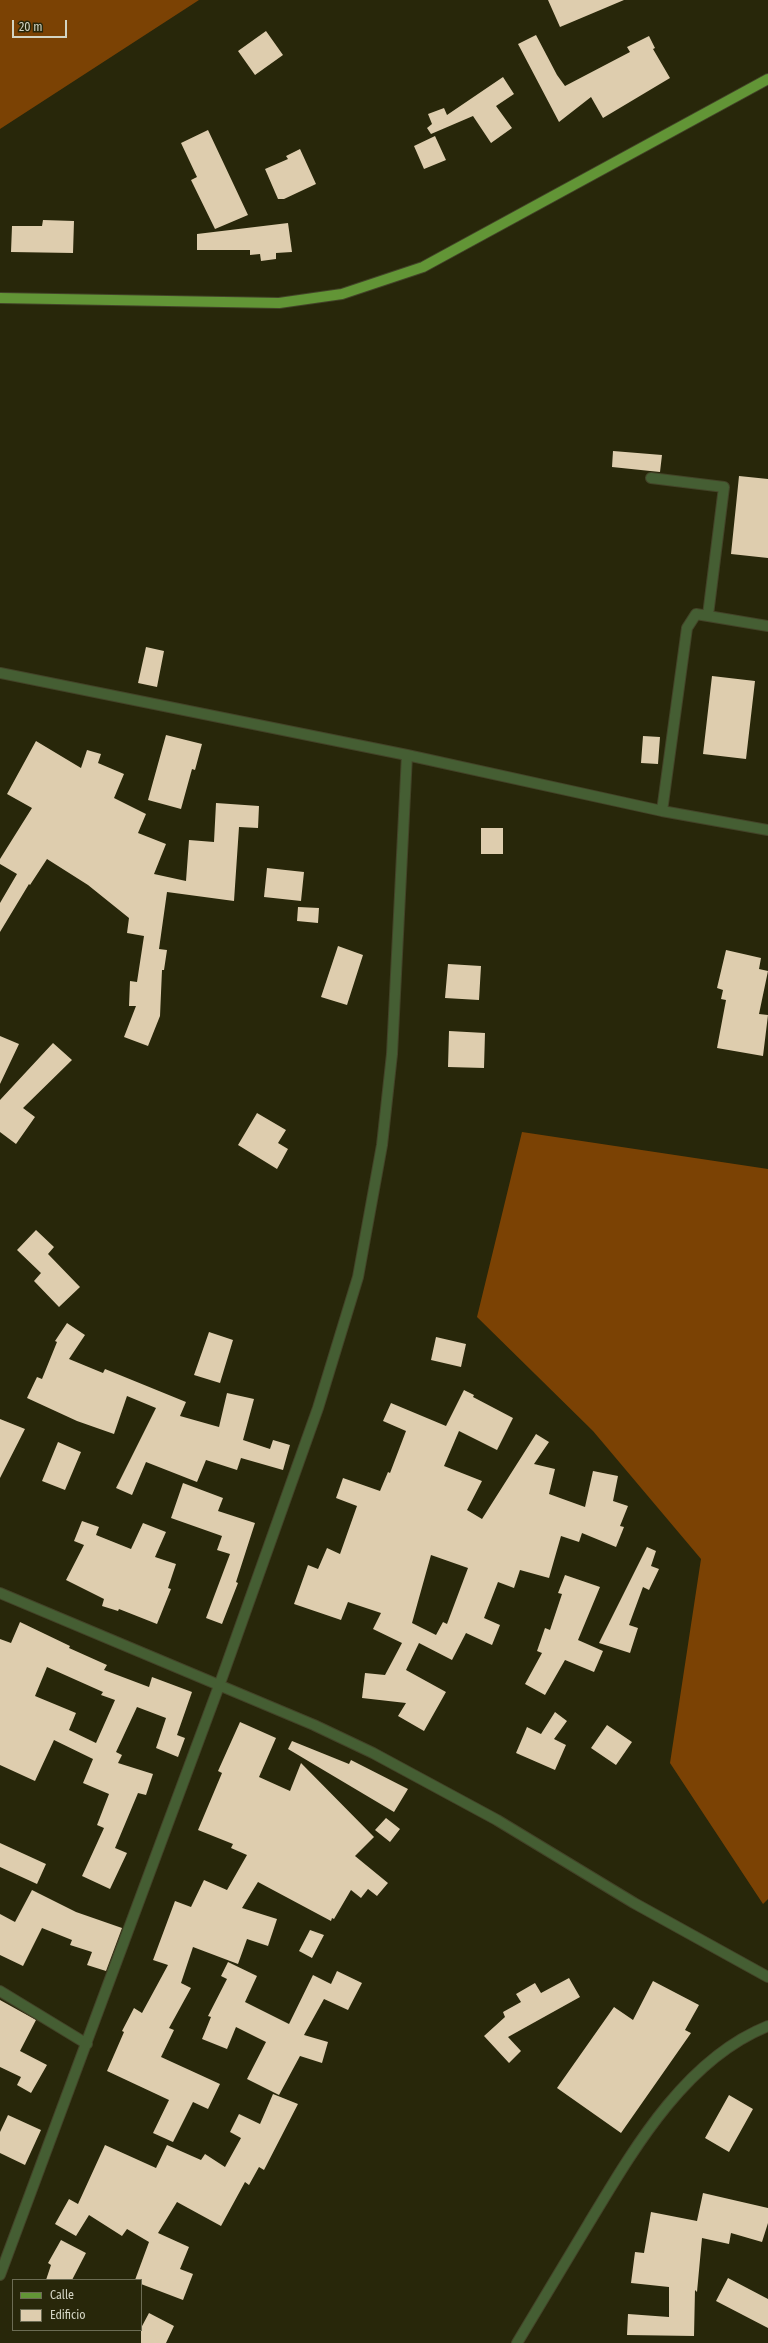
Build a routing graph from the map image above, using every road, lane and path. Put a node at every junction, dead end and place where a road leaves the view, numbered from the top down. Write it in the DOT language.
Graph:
graph roads {
  1 [pos="768,79"];
  2 [pos="0,298"];
  3 [pos="651,478"];
  4 [pos="708,615"];
  5 [pos="768,626"];
  6 [pos="0,673"];
  7 [pos="407,755"];
  8 [pos="662,811"];
  9 [pos="768,830"];
  10 [pos="0,1592"];
  11 [pos="219,1686"];
  12 [pos="768,1976"];
  13 [pos="0,1991"];
  14 [pos="768,2026"];
  15 [pos="87,2044"];
  16 [pos="0,2275"];
  17 [pos="517,2343"];
  1 -- 2 [label="main road"];
  3 -- 4 [label="street"];
  4 -- 5 [label="street"];
  4 -- 8 [label="street"];
  6 -- 7 [label="street"];
  7 -- 8 [label="street"];
  7 -- 11 [label="street"];
  8 -- 9 [label="street"];
  10 -- 11 [label="street"];
  11 -- 12 [label="street"];
  11 -- 15 [label="street"];
  13 -- 15 [label="street"];
  14 -- 17 [label="street"];
  15 -- 16 [label="street"];
}
